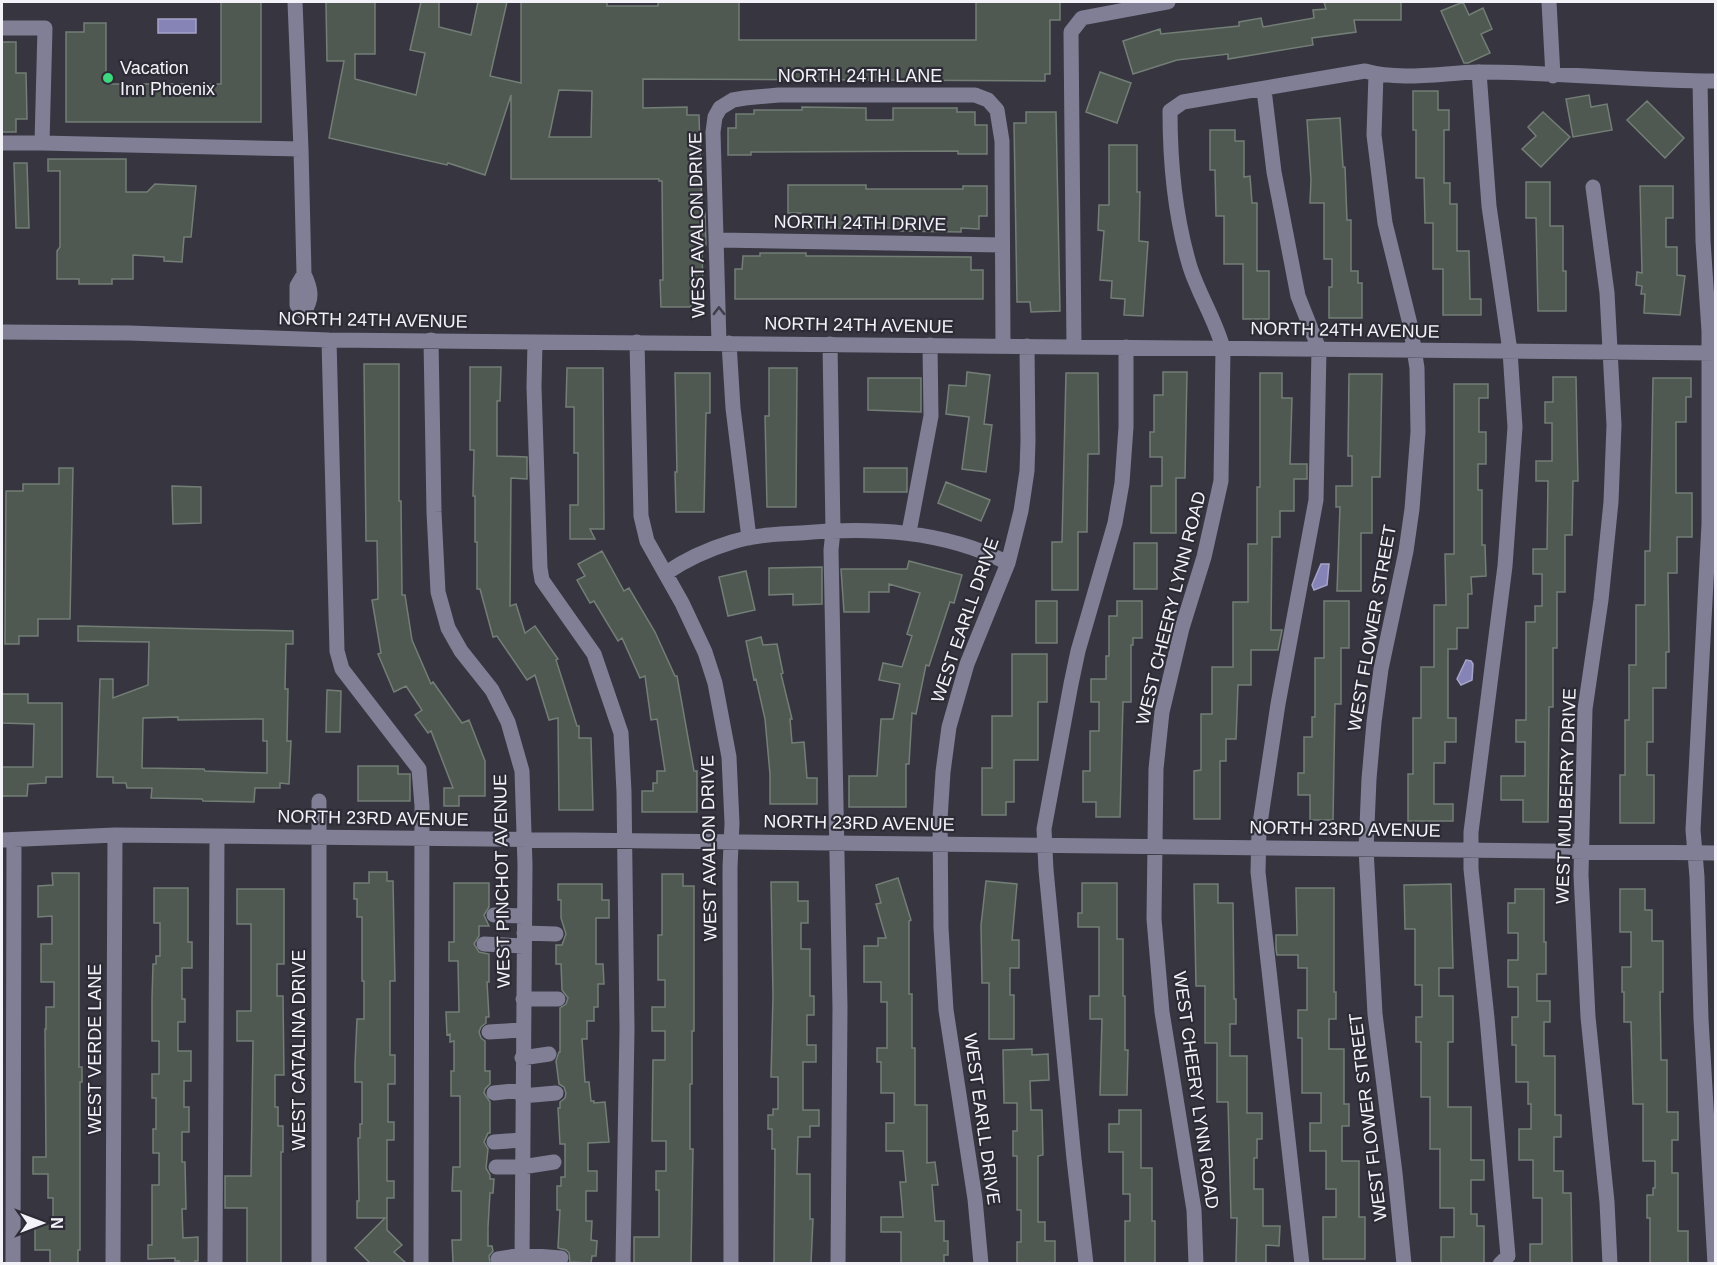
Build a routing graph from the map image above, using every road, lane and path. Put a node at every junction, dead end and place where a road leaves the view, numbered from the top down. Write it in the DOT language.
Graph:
graph roads {
  1 [pos="295,2"];
  2 [pos="1168,2"];
  3 [pos="1549,2"];
  4 [pos="2,28"];
  5 [pos="1479,72"];
  6 [pos="1376,74"];
  7 [pos="1553,76"];
  8 [pos="1708,81"];
  9 [pos="1264,90"];
  10 [pos="720,108"];
  11 [pos="2,143"];
  12 [pos="42,143"];
  13 [pos="301,149"];
  14 [pos="1593,187"];
  15 [pos="717,240"];
  16 [pos="1002,245"];
  17 [pos="2,332"];
  18 [pos="303,339"];
  19 [pos="329,340"];
  20 [pos="431,340"];
  21 [pos="535,342"];
  22 [pos="637,342"];
  23 [pos="724,343"];
  24 [pos="830,344"];
  25 [pos="930,345"];
  26 [pos="1003,346"];
  27 [pos="1027,346"];
  28 [pos="1074,347"];
  29 [pos="1126,347"];
  30 [pos="1222,348"];
  31 [pos="1319,349"];
  32 [pos="1415,350"];
  33 [pos="1510,351"];
  34 [pos="1610,352"];
  35 [pos="1713,353"];
  36 [pos="833,531"];
  37 [pos="909,532"];
  38 [pos="749,538"];
  39 [pos="1008,563"];
  40 [pos="666,573"];
  41 [pos="319,801"];
  42 [pos="115,835"];
  43 [pos="217,836"];
  44 [pos="318,837"];
  45 [pos="421,838"];
  46 [pos="524,839"];
  47 [pos="8,840"];
  48 [pos="624,840"];
  49 [pos="731,841"];
  50 [pos="837,841"];
  51 [pos="940,843"];
  52 [pos="1044,845"];
  53 [pos="1155,846"];
  54 [pos="1258,847"];
  55 [pos="1366,849"];
  56 [pos="1470,850"];
  57 [pos="1581,851"];
  58 [pos="1694,852"];
  59 [pos="1716,853"];
  60 [pos="494,915"];
  61 [pos="524,916"];
  62 [pos="556,934"];
  63 [pos="524,939"];
  64 [pos="484,944"];
  65 [pos="523,999"];
  66 [pos="558,999"];
  67 [pos="522,1030"];
  68 [pos="489,1032"];
  69 [pos="549,1054"];
  70 [pos="522,1058"];
  71 [pos="494,1093"];
  72 [pos="522,1093"];
  73 [pos="556,1093"];
  74 [pos="522,1140"];
  75 [pos="494,1142"];
  76 [pos="555,1162"];
  77 [pos="496,1167"];
  78 [pos="522,1167"];
  79 [pos="561,1258"];
  80 [pos="498,1259"];
  81 [pos="522,1259"];
  82 [pos="13,1263"];
  83 [pos="113,1263"];
  84 [pos="215,1263"];
  85 [pos="319,1263"];
  86 [pos="422,1263"];
  87 [pos="623,1263"];
  88 [pos="731,1263"];
  89 [pos="838,1263"];
  90 [pos="981,1263"];
  91 [pos="1086,1263"];
  92 [pos="1196,1263"];
  93 [pos="1302,1263"];
  94 [pos="1404,1263"];
  95 [pos="1500,1263"];
  96 [pos="1610,1263"];
  97 [pos="1715,1263"];
  1 -- 13 [label="street"];
  2 -- 28 [label="street"];
  3 -- 7 [label="street"];
  4 -- 12 [label="street"];
  5 -- 6 [label="street"];
  5 -- 7 [label="street"];
  5 -- 33 [label="street"];
  6 -- 9 [label="street"];
  6 -- 32 [label="street, WEST FLOWER STREET"];
  7 -- 8 [label="street"];
  8 -- 35 [label="street"];
  9 -- 30 [label="street, WEST CHEERY LYNN ROAD"];
  9 -- 31 [label="street"];
  10 -- 15 [label="street, WEST AVALON DRIVE"];
  10 -- 16 [label="street, NORTH 24TH LANE"];
  11 -- 12 [label="street"];
  12 -- 13 [label="street"];
  13 -- 18 [label="street"];
  14 -- 34 [label="street, WEST MULBERRY DRIVE"];
  15 -- 16 [label="street, NORTH 24TH DRIVE"];
  23 -- 15 [label="street, WEST AVALON DRIVE, one-way"];
  16 -- 26 [label="street"];
  17 -- 18 [label="street, NORTH 24TH AVENUE"];
  18 -- 19 [label="street, NORTH 24TH AVENUE"];
  19 -- 20 [label="street, NORTH 24TH AVENUE"];
  19 -- 45 [label="street"];
  20 -- 21 [label="street, NORTH 24TH AVENUE"];
  20 -- 46 [label="street, WEST PINCHOT AVENUE"];
  21 -- 22 [label="street, NORTH 24TH AVENUE"];
  21 -- 48 [label="street"];
  22 -- 23 [label="street, NORTH 24TH AVENUE"];
  22 -- 40 [label="street, WEST AVALON DRIVE"];
  23 -- 24 [label="street, NORTH 24TH AVENUE"];
  23 -- 38 [label="street, WEST AVALON DRIVE"];
  24 -- 25 [label="street, NORTH 24TH AVENUE"];
  24 -- 36 [label="street"];
  25 -- 26 [label="street, NORTH 24TH AVENUE"];
  25 -- 37 [label="street"];
  26 -- 27 [label="street, NORTH 24TH AVENUE"];
  27 -- 28 [label="street, NORTH 24TH AVENUE"];
  27 -- 39 [label="street, WEST EARLL DRIVE"];
  28 -- 29 [label="street, NORTH 24TH AVENUE"];
  29 -- 30 [label="street, NORTH 24TH AVENUE"];
  29 -- 52 [label="street"];
  30 -- 31 [label="street, NORTH 24TH AVENUE"];
  30 -- 53 [label="street, WEST CHEERY LYNN ROAD"];
  31 -- 32 [label="street, NORTH 24TH AVENUE"];
  31 -- 54 [label="street"];
  32 -- 33 [label="street, NORTH 24TH AVENUE"];
  32 -- 55 [label="street, WEST FLOWER STREET"];
  33 -- 34 [label="street, NORTH 24TH AVENUE"];
  33 -- 56 [label="street"];
  34 -- 35 [label="street, NORTH 24TH AVENUE"];
  34 -- 57 [label="street, WEST MULBERRY DRIVE"];
  35 -- 58 [label="street"];
  36 -- 37 [label="street"];
  36 -- 38 [label="street"];
  36 -- 50 [label="street"];
  37 -- 39 [label="street"];
  38 -- 40 [label="street"];
  39 -- 51 [label="street, WEST EARLL DRIVE"];
  40 -- 49 [label="street, WEST AVALON DRIVE"];
  41 -- 44 [label="street, WEST CATALINA DRIVE"];
  42 -- 43 [label="street, NORTH 23RD AVENUE"];
  42 -- 47 [label="street, NORTH 23RD AVENUE"];
  42 -- 83 [label="street, WEST VERDE LANE"];
  43 -- 44 [label="street, NORTH 23RD AVENUE"];
  43 -- 84 [label="street"];
  44 -- 45 [label="street, NORTH 23RD AVENUE"];
  44 -- 85 [label="street, WEST CATALINA DRIVE"];
  45 -- 46 [label="street, NORTH 23RD AVENUE"];
  45 -- 86 [label="street"];
  46 -- 48 [label="street, NORTH 23RD AVENUE"];
  46 -- 61 [label="street, WEST PINCHOT AVENUE"];
  47 -- 82 [label="street"];
  48 -- 49 [label="street, NORTH 23RD AVENUE"];
  48 -- 87 [label="street"];
  49 -- 50 [label="street, NORTH 23RD AVENUE"];
  49 -- 88 [label="street, WEST AVALON DRIVE"];
  50 -- 51 [label="street, NORTH 23RD AVENUE"];
  50 -- 89 [label="street"];
  51 -- 52 [label="street, NORTH 23RD AVENUE"];
  51 -- 90 [label="street, WEST EARLL DRIVE"];
  52 -- 53 [label="street, NORTH 23RD AVENUE"];
  52 -- 91 [label="street"];
  53 -- 54 [label="street, NORTH 23RD AVENUE"];
  53 -- 92 [label="street, WEST CHEERY LYNN ROAD"];
  54 -- 55 [label="street, NORTH 23RD AVENUE"];
  54 -- 93 [label="street"];
  55 -- 56 [label="street, NORTH 23RD AVENUE"];
  55 -- 94 [label="street, WEST FLOWER STREET"];
  56 -- 57 [label="street, NORTH 23RD AVENUE"];
  56 -- 95 [label="street"];
  57 -- 58 [label="street, NORTH 23RD AVENUE"];
  57 -- 96 [label="street, WEST MULBERRY DRIVE"];
  58 -- 59 [label="street, NORTH 23RD AVENUE"];
  58 -- 97 [label="street"];
  60 -- 61 [label="street"];
  61 -- 63 [label="street, WEST PINCHOT AVENUE"];
  62 -- 63 [label="street"];
  63 -- 64 [label="street"];
  63 -- 65 [label="street, WEST PINCHOT AVENUE"];
  65 -- 66 [label="street"];
  65 -- 67 [label="street, WEST PINCHOT AVENUE"];
  67 -- 68 [label="street"];
  67 -- 70 [label="street, WEST PINCHOT AVENUE"];
  69 -- 70 [label="street"];
  70 -- 72 [label="street, WEST PINCHOT AVENUE"];
  71 -- 72 [label="street"];
  72 -- 73 [label="street"];
  72 -- 74 [label="street, WEST PINCHOT AVENUE"];
  74 -- 75 [label="street"];
  74 -- 78 [label="street, WEST PINCHOT AVENUE"];
  76 -- 78 [label="street"];
  77 -- 78 [label="street"];
  78 -- 81 [label="street, WEST PINCHOT AVENUE"];
  79 -- 81 [label="street"];
  80 -- 81 [label="street"];
}
